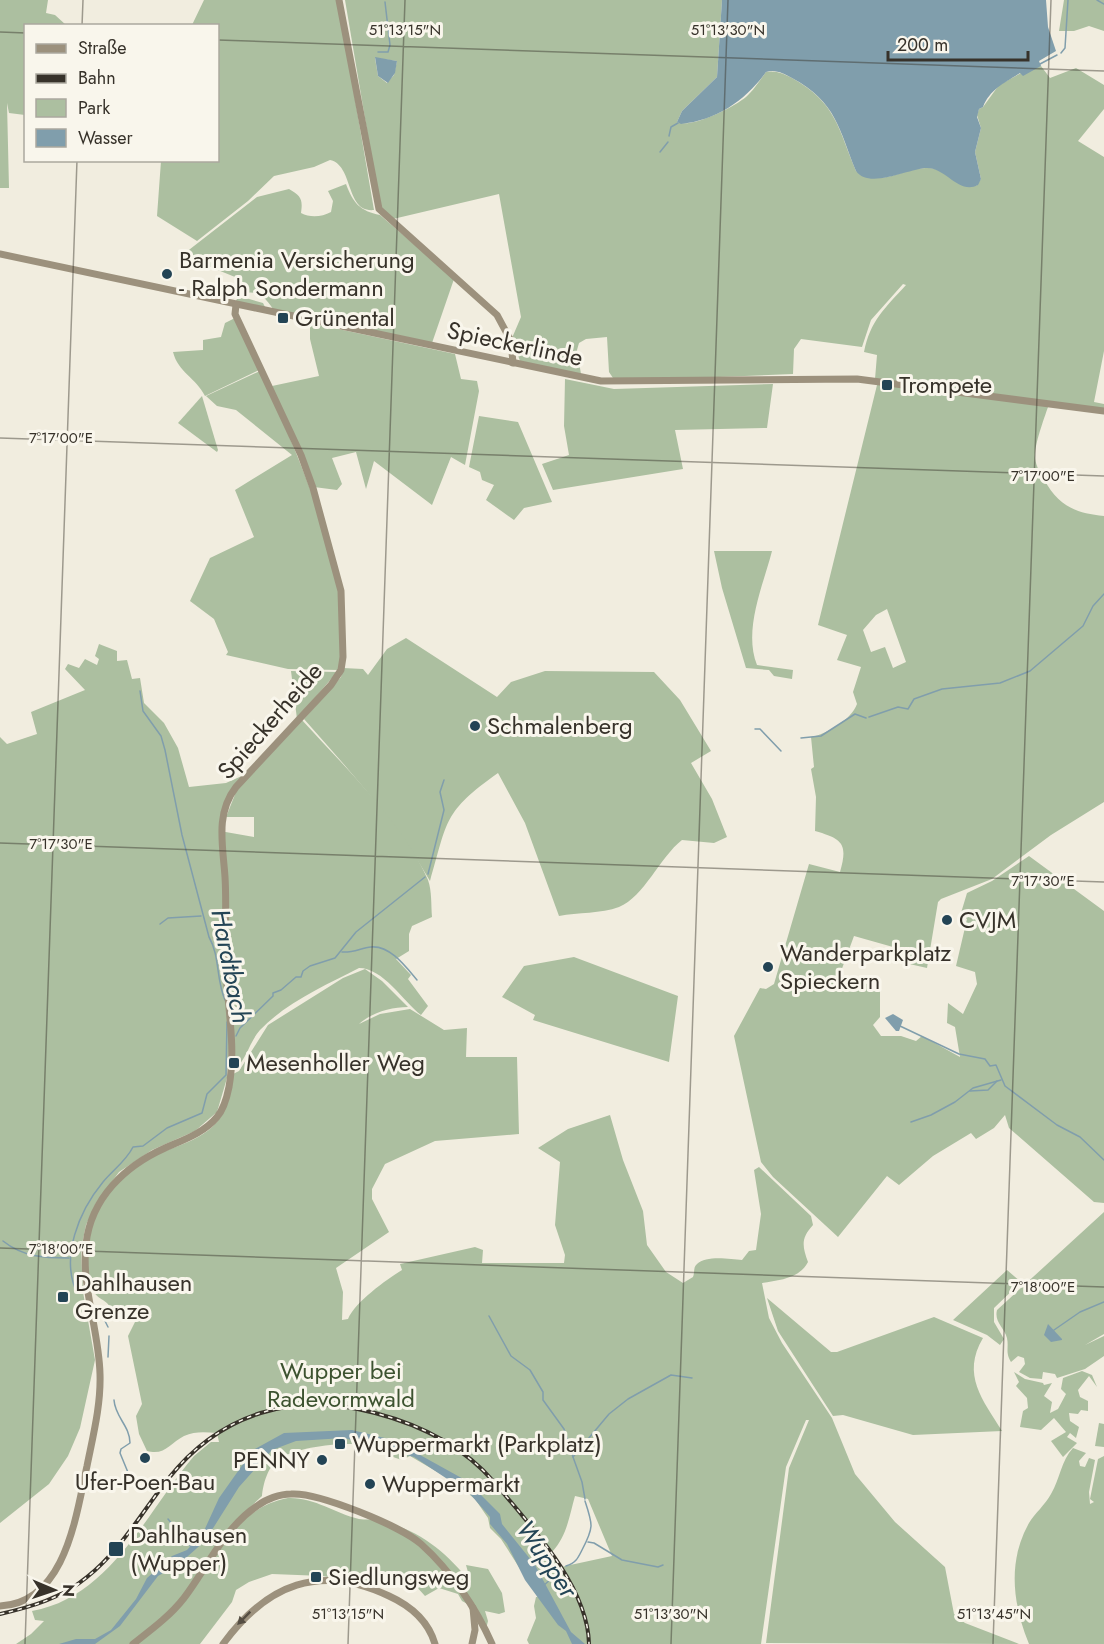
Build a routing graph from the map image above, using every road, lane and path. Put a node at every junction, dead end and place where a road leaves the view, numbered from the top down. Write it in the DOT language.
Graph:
graph roads {
  1 [pos="339,0"];
  2 [pos="0,254"];
  3 [pos="236,305"];
  4 [pos="513,363"];
  5 [pos="1104,411"];
  6 [pos="0,1606"];
  7 [pos="473,1607"];
  8 [pos="133,1644"];
  9 [pos="223,1644"];
  10 [pos="435,1644"];
  11 [pos="472,1644"];
  12 [pos="492,1644"];
  1 -- 4 [label="main road"];
  2 -- 3 [label="main road"];
  3 -- 4 [label="main road, Spieckerlinde"];
  3 -- 6 [label="main road, Spieckerheide"];
  4 -- 5 [label="main road, Spieckerlinde"];
  7 -- 8 [label="main road"];
  7 -- 11 [label="main road"];
  7 -- 12 [label="main road"];
  10 -- 9 [label="main road, one-way"];
}
